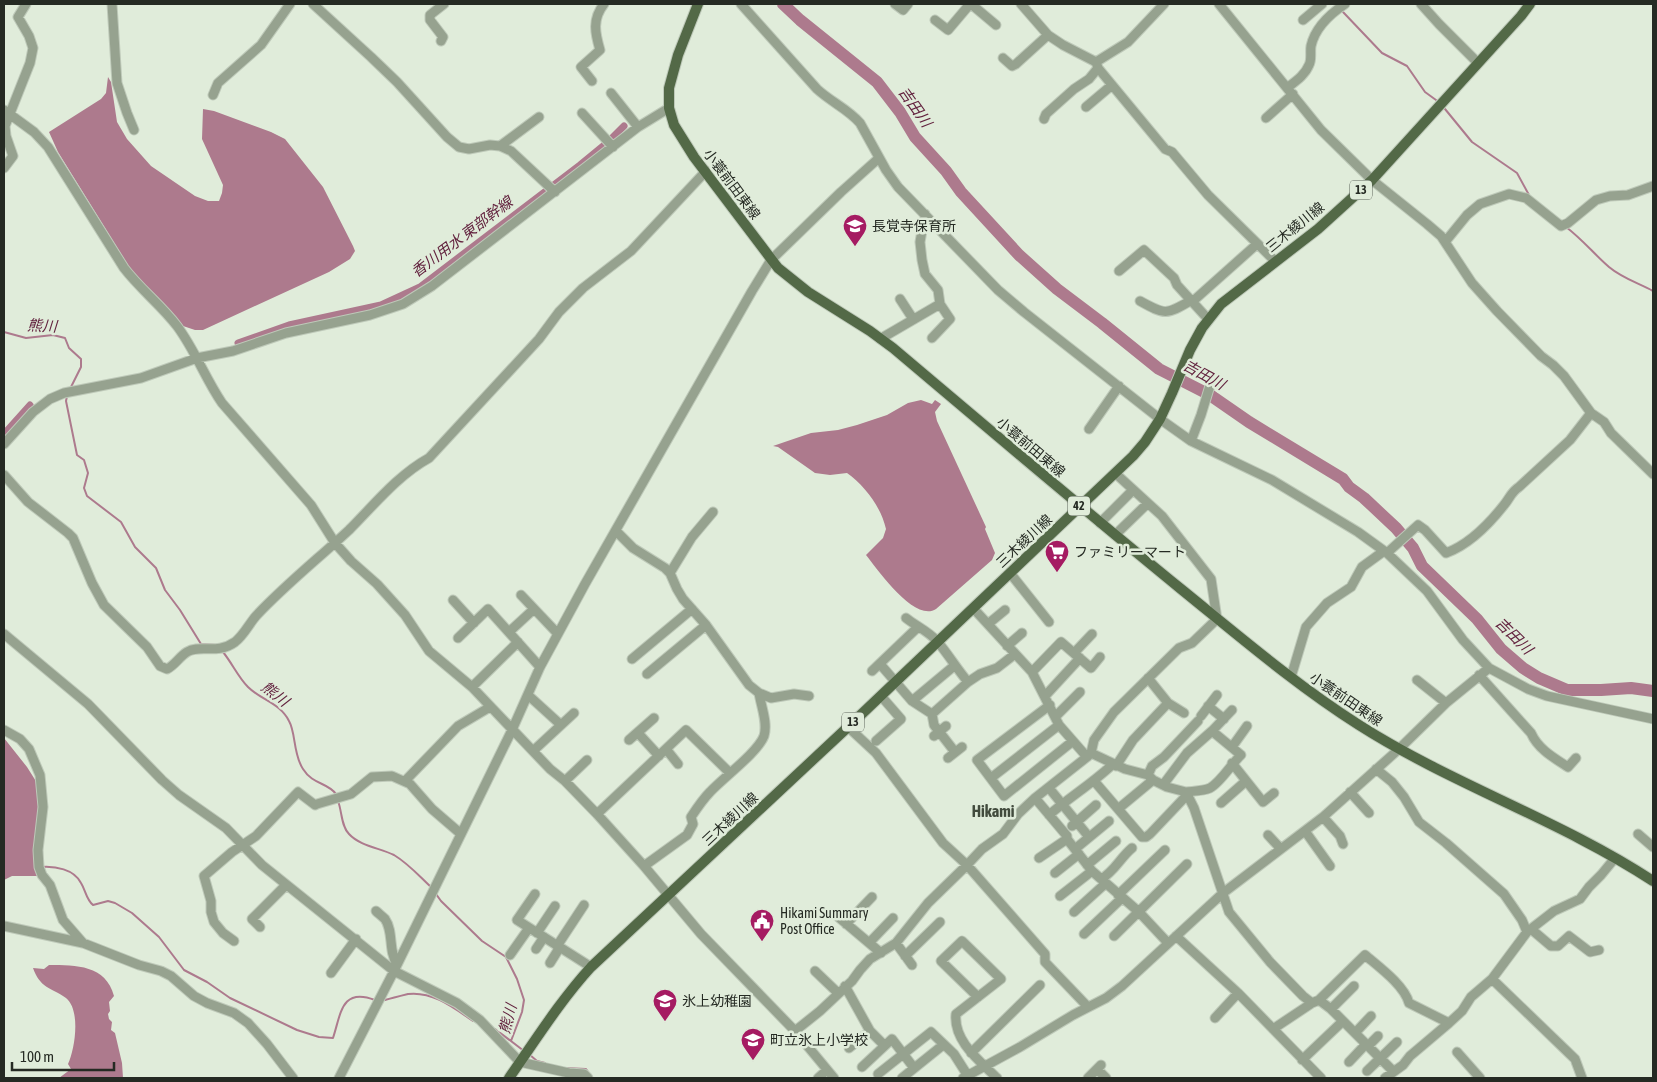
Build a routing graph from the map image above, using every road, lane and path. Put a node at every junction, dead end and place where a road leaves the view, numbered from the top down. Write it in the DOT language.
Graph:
graph roads {
  1 [pos="26,4"];
  2 [pos="112,4"];
  3 [pos="290,4"];
  4 [pos="312,4"];
  5 [pos="444,4"];
  6 [pos="604,4"];
  7 [pos="698,4"];
  8 [pos="741,4"];
  9 [pos="895,4"];
  10 [pos="908,4"];
  11 [pos="970,4"];
  12 [pos="1021,4"];
  13 [pos="1164,4"];
  14 [pos="1220,4"];
  15 [pos="1344,4"];
  16 [pos="1421,4"];
  17 [pos="1530,4"];
  18 [pos="1318,5"];
  19 [pos="935,20"];
  20 [pos="1303,20"];
  21 [pos="996,25"];
  22 [pos="1048,35"];
  23 [pos="441,41"];
  24 [pos="1002,58"];
  25 [pos="1478,63"];
  26 [pos="1097,65"];
  27 [pos="592,81"];
  28 [pos="1112,84"];
  29 [pos="1290,91"];
  30 [pos="611,92"];
  31 [pos="213,95"];
  32 [pos="1086,107"];
  33 [pos="669,108"];
  34 [pos="7,112"];
  35 [pos="582,113"];
  36 [pos="539,117"];
  37 [pos="1266,118"];
  38 [pos="1044,119"];
  39 [pos="638,127"];
  40 [pos="134,130"];
  41 [pos="610,143"];
  42 [pos="500,146"];
  43 [pos="879,158"];
  44 [pos="4,168"];
  45 [pos="706,171"];
  46 [pos="1372,180"];
  47 [pos="1653,186"];
  48 [pos="552,189"];
  49 [pos="925,214"];
  50 [pos="1445,242"];
  51 [pos="1257,244"];
  52 [pos="772,260"];
  53 [pos="1275,261"];
  54 [pos="1119,271"];
  55 [pos="900,299"];
  56 [pos="1140,302"];
  57 [pos="1191,302"];
  58 [pos="940,304"];
  59 [pos="1208,319"];
  60 [pos="913,320"];
  61 [pos="932,338"];
  62 [pos="880,339"];
  63 [pos="197,358"];
  64 [pos="1211,382"];
  65 [pos="1119,386"];
  66 [pos="1591,413"];
  67 [pos="1160,419"];
  68 [pos="1089,429"];
  69 [pos="1191,441"];
  70 [pos="4,444"];
  71 [pos="1115,473"];
  72 [pos="1653,474"];
  73 [pos="4,475"];
  74 [pos="1133,490"];
  75 [pos="1147,504"];
  76 [pos="1080,507"];
  77 [pos="713,512"];
  78 [pos="1100,523"];
  79 [pos="616,531"];
  80 [pos="1115,535"];
  81 [pos="335,543"];
  82 [pos="1385,552"];
  83 [pos="670,573"];
  84 [pos="1010,573"];
  85 [pos="520,595"];
  86 [pos="453,600"];
  87 [pos="973,608"];
  88 [pos="534,609"];
  89 [pos="692,609"];
  90 [pos="1005,610"];
  91 [pos="906,618"];
  92 [pos="1217,619"];
  93 [pos="1049,622"];
  94 [pos="474,623"];
  95 [pos="988,624"];
  96 [pos="706,625"];
  97 [pos="918,627"];
  98 [pos="509,632"];
  99 [pos="1022,633"];
  100 [pos="4,634"];
  101 [pos="558,634"];
  102 [pos="1092,634"];
  103 [pos="458,638"];
  104 [pos="518,642"];
  105 [pos="937,642"];
  106 [pos="1007,646"];
  107 [pos="1015,654"];
  108 [pos="1077,656"];
  109 [pos="1100,657"];
  110 [pos="632,659"];
  111 [pos="880,664"];
  112 [pos="954,666"];
  113 [pos="540,667"];
  114 [pos="1489,668"];
  115 [pos="872,671"];
  116 [pos="1032,672"];
  117 [pos="647,674"];
  118 [pos="1479,675"];
  119 [pos="1291,677"];
  120 [pos="1148,678"];
  121 [pos="1417,680"];
  122 [pos="895,682"];
  123 [pos="968,682"];
  124 [pos="472,687"];
  125 [pos="1080,692"];
  126 [pos="759,693"];
  127 [pos="528,695"];
  128 [pos="1217,695"];
  129 [pos="809,696"];
  130 [pos="880,696"];
  131 [pos="1045,696"];
  132 [pos="912,701"];
  133 [pos="1168,703"];
  134 [pos="1446,704"];
  135 [pos="1050,705"];
  136 [pos="1208,706"];
  137 [pos="490,707"];
  138 [pos="1232,710"];
  139 [pos="574,713"];
  140 [pos="1184,713"];
  141 [pos="932,714"];
  142 [pos="654,718"];
  143 [pos="1224,719"];
  144 [pos="1653,719"];
  145 [pos="1057,721"];
  146 [pos="561,725"];
  147 [pos="1247,726"];
  148 [pos="848,727"];
  149 [pos="4,730"];
  150 [pos="512,730"];
  151 [pos="1212,731"];
  152 [pos="638,733"];
  153 [pos="630,740"];
  154 [pos="876,741"];
  155 [pos="1073,741"];
  156 [pos="1232,747"];
  157 [pos="1398,749"];
  158 [pos="533,751"];
  159 [pos="662,752"];
  160 [pos="955,752"];
  161 [pos="1089,755"];
  162 [pos="1576,758"];
  163 [pos="587,760"];
  164 [pos="1232,763"];
  165 [pos="678,764"];
  166 [pos="1114,765"];
  167 [pos="1376,769"];
  168 [pos="730,773"];
  169 [pos="1151,777"];
  170 [pos="991,778"];
  171 [pos="405,781"];
  172 [pos="566,781"];
  173 [pos="1246,781"];
  174 [pos="1094,782"];
  175 [pos="1163,785"];
  176 [pos="1049,788"];
  177 [pos="1274,792"];
  178 [pos="1350,792"];
  179 [pos="1186,793"];
  180 [pos="1035,798"];
  181 [pos="1221,803"];
  182 [pos="1062,804"];
  183 [pos="1096,805"];
  184 [pos="1118,809"];
  185 [pos="1369,813"];
  186 [pos="597,814"];
  187 [pos="1049,815"];
  188 [pos="1322,816"];
  189 [pos="1109,821"];
  190 [pos="1074,824"];
  191 [pos="1305,831"];
  192 [pos="461,834"];
  193 [pos="1638,834"];
  194 [pos="1268,835"];
  195 [pos="1089,837"];
  196 [pos="1067,839"];
  197 [pos="1116,841"];
  198 [pos="1343,844"];
  199 [pos="242,845"];
  200 [pos="1132,848"];
  201 [pos="1653,848"];
  202 [pos="1281,849"];
  203 [pos="1165,850"];
  204 [pos="1077,852"];
  205 [pos="1038,858"];
  206 [pos="1615,858"];
  207 [pos="1187,864"];
  208 [pos="967,865"];
  209 [pos="644,866"];
  210 [pos="1330,866"];
  211 [pos="1090,868"];
  212 [pos="1055,873"];
  213 [pos="1103,881"];
  214 [pos="1653,881"];
  215 [pos="286,885"];
  216 [pos="1223,893"];
  217 [pos="534,894"];
  218 [pos="669,895"];
  219 [pos="1060,896"];
  220 [pos="1120,897"];
  221 [pos="872,898"];
  222 [pos="584,905"];
  223 [pos="555,906"];
  224 [pos="376,910"];
  225 [pos="1074,912"];
  226 [pos="1139,912"];
  227 [pos="836,915"];
  228 [pos="893,918"];
  229 [pos="940,922"];
  230 [pos="846,924"];
  231 [pos="4,926"];
  232 [pos="260,927"];
  233 [pos="909,927"];
  234 [pos="1529,931"];
  235 [pos="537,933"];
  236 [pos="1084,934"];
  237 [pos="1114,936"];
  238 [pos="1176,936"];
  239 [pos="356,939"];
  240 [pos="234,941"];
  241 [pos="921,941"];
  242 [pos="83,943"];
  243 [pos="869,943"];
  244 [pos="896,943"];
  245 [pos="1168,943"];
  246 [pos="558,946"];
  247 [pos="536,949"];
  248 [pos="1600,950"];
  249 [pos="881,953"];
  250 [pos="510,955"];
  251 [pos="905,956"];
  252 [pos="550,963"];
  253 [pos="912,965"];
  254 [pos="396,967"];
  255 [pos="591,967"];
  256 [pos="815,971"];
  257 [pos="330,973"];
  258 [pos="1492,979"];
  259 [pos="1040,985"];
  260 [pos="845,986"];
  261 [pos="1354,986"];
  262 [pos="838,993"];
  263 [pos="1238,993"];
  264 [pos="978,997"];
  265 [pos="1316,1002"];
  266 [pos="1088,1007"];
  267 [pos="1331,1009"];
  268 [pos="1371,1016"];
  269 [pos="1215,1018"];
  270 [pos="1343,1021"];
  271 [pos="1449,1023"];
  272 [pos="1274,1029"];
  273 [pos="870,1030"];
  274 [pos="795,1031"];
  275 [pos="1355,1033"];
  276 [pos="1378,1036"];
  277 [pos="1397,1042"];
  278 [pos="943,1045"];
  279 [pos="1367,1045"];
  280 [pos="884,1046"];
  281 [pos="849,1048"];
  282 [pos="1456,1052"];
  283 [pos="971,1053"];
  284 [pos="903,1054"];
  285 [pos="524,1056"];
  286 [pos="1380,1058"];
  287 [pos="1302,1060"];
  288 [pos="1349,1062"];
  289 [pos="862,1066"];
  290 [pos="986,1067"];
  291 [pos="914,1068"];
  292 [pos="827,1070"];
  293 [pos="1367,1071"];
  294 [pos="1393,1071"];
  295 [pos="878,1074"];
  296 [pos="966,1077"];
  297 [pos="293,1078"];
  298 [pos="339,1078"];
  299 [pos="509,1078"];
  300 [pos="588,1078"];
  301 [pos="818,1078"];
  302 [pos="834,1078"];
  303 [pos="902,1078"];
  304 [pos="997,1078"];
  305 [pos="1088,1078"];
  306 [pos="1106,1078"];
  307 [pos="1321,1078"];
  308 [pos="1386,1078"];
  309 [pos="1480,1078"];
  310 [pos="1582,1078"];
  1 -- 34 [label="street"];
  2 -- 40 [label="street"];
  3 -- 31 [label="street"];
  4 -- 42 [label="street"];
  5 -- 23 [label="street"];
  6 -- 27 [label="street"];
  7 -- 33 [label="main road, 小蓑前田東線 / 42"];
  8 -- 43 [label="street"];
  9 -- 10 [label="street"];
  11 -- 19 [label="street"];
  11 -- 21 [label="street"];
  12 -- 22 [label="street"];
  13 -- 26 [label="street"];
  14 -- 29 [label="street"];
  15 -- 29 [label="street"];
  16 -- 25 [label="street"];
  17 -- 25 [label="main road, 三木綾川線 / 13"];
  18 -- 20 [label="street"];
  22 -- 24 [label="street"];
  22 -- 26 [label="street"];
  25 -- 46 [label="main road, 三木綾川線 / 13"];
  26 -- 28 [label="street"];
  26 -- 38 [label="street"];
  28 -- 32 [label="street"];
  28 -- 51 [label="street"];
  29 -- 37 [label="street"];
  29 -- 46 [label="street"];
  30 -- 39 [label="street"];
  33 -- 39 [label="street"];
  33 -- 45 [label="main road, 小蓑前田東線 / 42"];
  34 -- 44 [label="street"];
  34 -- 63 [label="street"];
  35 -- 41 [label="street"];
  36 -- 42 [label="street"];
  39 -- 41 [label="street"];
  41 -- 48 [label="street"];
  42 -- 48 [label="street"];
  43 -- 49 [label="street"];
  43 -- 52 [label="street"];
  45 -- 52 [label="main road, 小蓑前田東線 / 42"];
  45 -- 81 [label="street"];
  46 -- 50 [label="street"];
  46 -- 53 [label="main road, 三木綾川線 / 13"];
  47 -- 50 [label="street"];
  48 -- 63 [label="street"];
  49 -- 58 [label="street"];
  49 -- 65 [label="street"];
  50 -- 66 [label="street"];
  51 -- 53 [label="street"];
  51 -- 57 [label="street"];
  52 -- 62 [label="main road, 小蓑前田東線 / 42"];
  52 -- 79 [label="street"];
  53 -- 59 [label="main road, 三木綾川線 / 13"];
  54 -- 57 [label="street"];
  55 -- 60 [label="street"];
  56 -- 57 [label="street"];
  57 -- 59 [label="street"];
  58 -- 60 [label="street"];
  58 -- 61 [label="street"];
  59 -- 67 [label="main road, 三木綾川線 / 13"];
  60 -- 62 [label="street"];
  62 -- 76 [label="main road, 小蓑前田東線 / 42"];
  63 -- 70 [label="street"];
  63 -- 81 [label="street"];
  64 -- 69 [label="street"];
  65 -- 67 [label="street"];
  65 -- 68 [label="street"];
  66 -- 72 [label="street"];
  66 -- 82 [label="street"];
  67 -- 69 [label="street"];
  67 -- 71 [label="main road, 三木綾川線 / 13"];
  69 -- 82 [label="street"];
  71 -- 74 [label="street"];
  71 -- 76 [label="main road, 三木綾川線 / 13"];
  73 -- 81 [label="street"];
  74 -- 75 [label="street"];
  74 -- 78 [label="street"];
  75 -- 80 [label="street"];
  75 -- 92 [label="street"];
  76 -- 78 [label="main road, 小蓑前田東線 / 42"];
  76 -- 84 [label="main road, 三木綾川線 / 13"];
  77 -- 83 [label="street"];
  78 -- 80 [label="main road, 小蓑前田東線 / 42"];
  79 -- 83 [label="street"];
  79 -- 101 [label="street"];
  80 -- 92 [label="main road, 小蓑前田東線 / 42"];
  81 -- 124 [label="street"];
  82 -- 114 [label="street"];
  82 -- 119 [label="street"];
  83 -- 89 [label="street"];
  84 -- 87 [label="main road, 三木綾川線 / 13"];
  84 -- 93 [label="street"];
  85 -- 88 [label="street"];
  86 -- 94 [label="street"];
  87 -- 95 [label="street"];
  87 -- 105 [label="main road, 三木綾川線 / 13"];
  88 -- 98 [label="street"];
  88 -- 101 [label="street"];
  89 -- 96 [label="street"];
  89 -- 110 [label="street"];
  90 -- 95 [label="street"];
  91 -- 97 [label="street"];
  92 -- 119 [label="main road, 小蓑前田東線 / 42"];
  92 -- 120 [label="street"];
  94 -- 98 [label="street"];
  94 -- 103 [label="street"];
  95 -- 106 [label="street"];
  96 -- 117 [label="street"];
  96 -- 126 [label="street"];
  97 -- 105 [label="street"];
  97 -- 111 [label="street"];
  98 -- 104 [label="street"];
  99 -- 106 [label="street"];
  100 -- 199 [label="street"];
  101 -- 113 [label="street"];
  102 -- 108 [label="street"];
  104 -- 113 [label="street"];
  104 -- 124 [label="street"];
  105 -- 112 [label="street"];
  105 -- 122 [label="main road, 三木綾川線 / 13"];
  106 -- 107 [label="street"];
  107 -- 116 [label="street"];
  107 -- 123 [label="street"];
  108 -- 109 [label="street"];
  108 -- 116 [label="street"];
  108 -- 131 [label="street"];
  111 -- 115 [label="street"];
  111 -- 122 [label="street"];
  112 -- 123 [label="street"];
  112 -- 132 [label="street"];
  113 -- 127 [label="street"];
  114 -- 118 [label="street"];
  114 -- 144 [label="street"];
  116 -- 131 [label="street"];
  118 -- 134 [label="street"];
  118 -- 162 [label="street"];
  119 -- 157 [label="main road, 小蓑前田東線 / 42"];
  120 -- 133 [label="street"];
  120 -- 161 [label="street"];
  121 -- 134 [label="street"];
  122 -- 130 [label="main road, 三木綾川線 / 13"];
  122 -- 132 [label="street"];
  123 -- 141 [label="street"];
  124 -- 137 [label="street"];
  125 -- 145 [label="street"];
  126 -- 129 [label="street"];
  126 -- 168 [label="street"];
  127 -- 146 [label="street"];
  127 -- 150 [label="street"];
  128 -- 136 [label="street"];
  130 -- 148 [label="main road, 三木綾川線 / 13"];
  130 -- 154 [label="street"];
  131 -- 135 [label="street"];
  132 -- 141 [label="street"];
  133 -- 140 [label="street"];
  133 -- 166 [label="street"];
  134 -- 157 [label="street"];
  135 -- 145 [label="street"];
  135 -- 170 [label="street"];
  136 -- 143 [label="street"];
  136 -- 169 [label="street"];
  137 -- 150 [label="street"];
  137 -- 171 [label="street"];
  138 -- 143 [label="street"];
  139 -- 146 [label="street"];
  141 -- 160 [label="street"];
  142 -- 152 [label="street"];
  143 -- 151 [label="street"];
  145 -- 155 [label="street"];
  145 -- 170 [label="street"];
  146 -- 158 [label="street"];
  147 -- 156 [label="street"];
  148 -- 208 [label="street"];
  148 -- 218 [label="main road, 三木綾川線 / 13"];
  149 -- 242 [label="street"];
  150 -- 158 [label="street"];
  150 -- 192 [label="street"];
  151 -- 156 [label="street"];
  151 -- 175 [label="street"];
  152 -- 153 [label="street"];
  152 -- 159 [label="street"];
  155 -- 161 [label="street"];
  155 -- 170 [label="street"];
  156 -- 164 [label="street"];
  157 -- 167 [label="street"];
  157 -- 206 [label="main road, 小蓑前田東線 / 42"];
  158 -- 172 [label="street"];
  159 -- 165 [label="street"];
  159 -- 168 [label="street"];
  159 -- 186 [label="street"];
  161 -- 166 [label="street"];
  161 -- 176 [label="street"];
  163 -- 172 [label="street"];
  164 -- 173 [label="street"];
  164 -- 179 [label="street"];
  166 -- 169 [label="street"];
  166 -- 174 [label="street"];
  167 -- 178 [label="street"];
  167 -- 234 [label="street"];
  168 -- 209 [label="street"];
  169 -- 175 [label="street"];
  169 -- 184 [label="street"];
  171 -- 192 [label="street"];
  171 -- 199 [label="street"];
  172 -- 186 [label="street"];
  173 -- 177 [label="street"];
  173 -- 181 [label="street"];
  174 -- 182 [label="street"];
  174 -- 184 [label="street"];
  175 -- 179 [label="street"];
  176 -- 180 [label="street"];
  176 -- 182 [label="street"];
  178 -- 185 [label="street"];
  178 -- 188 [label="street"];
  179 -- 184 [label="street"];
  179 -- 216 [label="street"];
  180 -- 187 [label="street"];
  180 -- 208 [label="street"];
  182 -- 187 [label="street"];
  182 -- 190 [label="street"];
  183 -- 190 [label="street"];
  186 -- 209 [label="street"];
  187 -- 196 [label="street"];
  188 -- 191 [label="street"];
  188 -- 198 [label="street"];
  189 -- 195 [label="street"];
  190 -- 195 [label="street"];
  191 -- 202 [label="street"];
  191 -- 210 [label="street"];
  192 -- 254 [label="street"];
  193 -- 201 [label="street"];
  194 -- 202 [label="street"];
  195 -- 204 [label="street"];
  196 -- 204 [label="street"];
  196 -- 205 [label="street"];
  197 -- 211 [label="street"];
  199 -- 215 [label="street"];
  199 -- 240 [label="street"];
  200 -- 213 [label="street"];
  202 -- 216 [label="street"];
  203 -- 220 [label="street"];
  204 -- 211 [label="street"];
  204 -- 212 [label="street"];
  206 -- 214 [label="main road, 小蓑前田東線 / 42"];
  206 -- 234 [label="street"];
  207 -- 226 [label="street"];
  208 -- 233 [label="street"];
  208 -- 266 [label="street"];
  209 -- 218 [label="street"];
  211 -- 213 [label="street"];
  211 -- 219 [label="street"];
  213 -- 220 [label="street"];
  213 -- 225 [label="street"];
  215 -- 232 [label="street"];
  215 -- 239 [label="street"];
  216 -- 238 [label="street"];
  216 -- 265 [label="street"];
  217 -- 235 [label="street"];
  218 -- 255 [label="main road, 三木綾川線 / 13"];
  218 -- 274 [label="street"];
  220 -- 226 [label="street"];
  220 -- 236 [label="street"];
  221 -- 230 [label="street"];
  222 -- 246 [label="street"];
  223 -- 235 [label="street"];
  224 -- 254 [label="street"];
  226 -- 237 [label="street"];
  226 -- 245 [label="street"];
  227 -- 230 [label="street"];
  228 -- 243 [label="street"];
  229 -- 241 [label="street"];
  230 -- 243 [label="street"];
  231 -- 242 [label="street"];
  233 -- 241 [label="street"];
  233 -- 244 [label="street"];
  234 -- 248 [label="street"];
  234 -- 258 [label="street"];
  235 -- 246 [label="street"];
  235 -- 247 [label="street"];
  235 -- 250 [label="street"];
  238 -- 245 [label="street"];
  238 -- 263 [label="street"];
  239 -- 254 [label="street"];
  239 -- 257 [label="street"];
  241 -- 251 [label="street"];
  242 -- 297 [label="street"];
  243 -- 249 [label="street"];
  244 -- 249 [label="street"];
  244 -- 251 [label="street"];
  245 -- 266 [label="street"];
  246 -- 252 [label="street"];
  246 -- 255 [label="street"];
  249 -- 260 [label="street"];
  251 -- 253 [label="street"];
  254 -- 285 [label="street"];
  254 -- 298 [label="street"];
  255 -- 285 [label="main road, 三木綾川線 / 13"];
  256 -- 262 [label="street"];
  258 -- 271 [label="street"];
  258 -- 310 [label="street"];
  259 -- 283 [label="street"];
  260 -- 262 [label="street"];
  260 -- 273 [label="street"];
  261 -- 267 [label="street"];
  262 -- 274 [label="street"];
  263 -- 269 [label="street"];
  263 -- 272 [label="street"];
  264 -- 264 [label="street"];
  264 -- 283 [label="street"];
  265 -- 267 [label="street"];
  265 -- 271 [label="street"];
  265 -- 272 [label="street"];
  266 -- 290 [label="street"];
  267 -- 270 [label="street"];
  268 -- 275 [label="street"];
  270 -- 275 [label="street"];
  270 -- 287 [label="street"];
  271 -- 294 [label="street"];
  272 -- 287 [label="street"];
  273 -- 280 [label="street"];
  273 -- 281 [label="street"];
  274 -- 292 [label="street"];
  275 -- 279 [label="street"];
  276 -- 279 [label="street"];
  277 -- 286 [label="street"];
  278 -- 284 [label="street"];
  278 -- 291 [label="street"];
  278 -- 296 [label="street"];
  279 -- 286 [label="street"];
  279 -- 288 [label="street"];
  280 -- 284 [label="street"];
  280 -- 289 [label="street"];
  282 -- 309 [label="street"];
  283 -- 290 [label="street"];
  284 -- 291 [label="street"];
  284 -- 295 [label="street"];
  285 -- 299 [label="main road, 三木綾川線 / 13"];
  285 -- 300 [label="street"];
  286 -- 293 [label="street"];
  286 -- 294 [label="street"];
  287 -- 307 [label="street"];
  290 -- 296 [label="street"];
  290 -- 304 [label="street"];
  291 -- 303 [label="street"];
  292 -- 301 [label="street"];
  292 -- 302 [label="street"];
  294 -- 308 [label="street"];
  305 -- 306 [label="street"];
}
